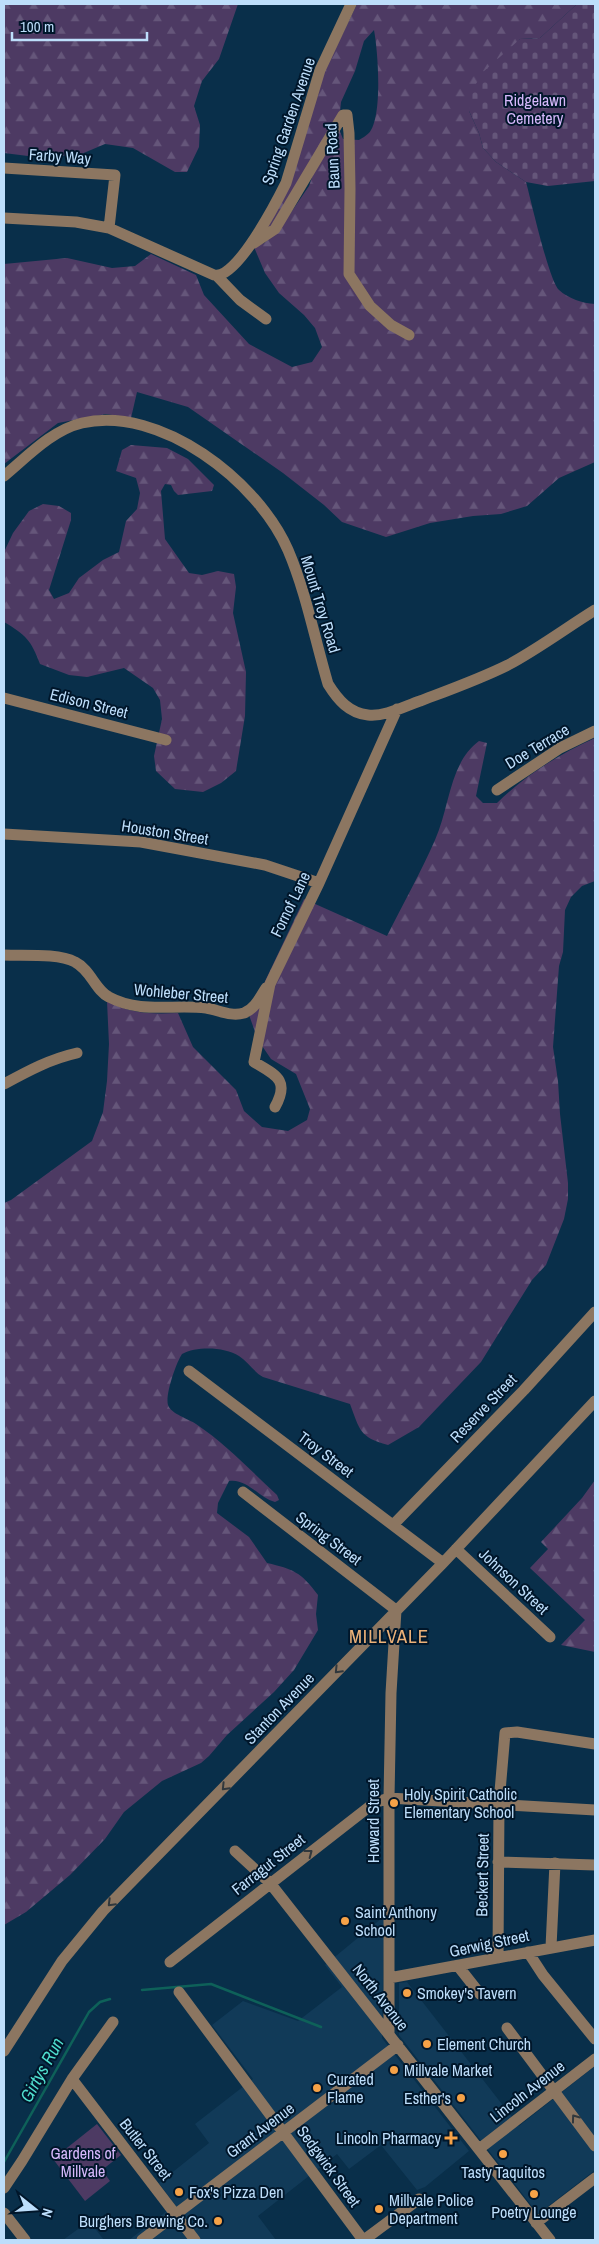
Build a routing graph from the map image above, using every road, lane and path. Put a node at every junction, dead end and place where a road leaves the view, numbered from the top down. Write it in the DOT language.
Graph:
graph roads {
  1 [pos="351,4"];
  2 [pos="4,168"];
  3 [pos="4,218"];
  4 [pos="109,228"];
  5 [pos="250,246"];
  6 [pos="217,276"];
  7 [pos="266,319"];
  8 [pos="408,335"];
  9 [pos="4,476"];
  10 [pos="595,610"];
  11 [pos="4,698"];
  12 [pos="397,709"];
  13 [pos="595,731"];
  14 [pos="166,740"];
  15 [pos="497,790"];
  16 [pos="4,834"];
  17 [pos="319,883"];
  18 [pos="4,955"];
  19 [pos="270,984"];
  20 [pos="77,1053"];
  21 [pos="4,1084"];
  22 [pos="274,1107"];
  23 [pos="595,1312"];
  24 [pos="189,1371"];
  25 [pos="595,1401"];
  26 [pos="243,1492"];
  27 [pos="393,1525"];
  28 [pos="456,1549"];
  29 [pos="443,1563"];
  30 [pos="396,1610"];
  31 [pos="550,1637"];
  32 [pos="595,1744"];
  33 [pos="389,1798"];
  34 [pos="499,1803"];
  35 [pos="595,1810"];
  36 [pos="235,1850"];
  37 [pos="498,1862"];
  38 [pos="555,1863"];
  39 [pos="595,1865"];
  40 [pos="270,1883"];
  41 [pos="595,1940"];
  42 [pos="551,1947"];
  43 [pos="528,1952"];
  44 [pos="498,1958"];
  45 [pos="170,1962"];
  46 [pos="458,1966"];
  47 [pos="389,1978"];
  48 [pos="179,1992"];
  49 [pos="480,1994"];
  50 [pos="113,2022"];
  51 [pos="507,2028"];
  52 [pos="389,2034"];
  53 [pos="595,2039"];
  54 [pos="398,2045"];
  55 [pos="4,2052"];
  56 [pos="595,2059"];
  57 [pos="72,2079"];
  58 [pos="554,2090"];
  59 [pos="284,2132"];
  60 [pos="595,2146"];
  61 [pos="479,2149"];
  62 [pos="595,2178"];
  63 [pos="4,2188"];
  64 [pos="419,2199"];
  65 [pos="4,2213"];
  66 [pos="176,2214"];
  67 [pos="536,2223"];
  68 [pos="25,2240"];
  69 [pos="142,2240"];
  70 [pos="195,2240"];
  71 [pos="364,2240"];
  72 [pos="550,2240"];
  1 -- 5 [label="street, Spring Garden Avenue"];
  2 -- 4 [label="street, Farby Way"];
  3 -- 4 [label="street"];
  4 -- 6 [label="street"];
  5 -- 6 [label="street, Spring Garden Avenue"];
  5 -- 8 [label="street, Baun Road"];
  6 -- 7 [label="street"];
  9 -- 12 [label="street, Mount Troy Road"];
  10 -- 12 [label="street, Mount Troy Road"];
  11 -- 14 [label="street, Edison Street"];
  12 -- 17 [label="street, Fornof Lane"];
  13 -- 15 [label="street, Doe Terrace"];
  16 -- 17 [label="street, Houston Street"];
  17 -- 19 [label="street, Fornof Lane"];
  18 -- 19 [label="street, Wohleber Street"];
  19 -- 22 [label="street, Fornof Lane"];
  20 -- 21 [label="street"];
  23 -- 27 [label="street, Reserve Street"];
  24 -- 27 [label="street, Troy Street"];
  25 -- 28 [label="street, Stanton Avenue"];
  26 -- 30 [label="street, Spring Street"];
  27 -- 29 [label="street, Troy Street"];
  28 -- 29 [label="street, Stanton Avenue"];
  28 -- 31 [label="street, Johnson Street"];
  29 -- 30 [label="street, Stanton Avenue"];
  30 -- 33 [label="street, Howard Street"];
  30 -- 55 [label="street, Stanton Avenue, one-way"];
  32 -- 34 [label="street, Beckert Street"];
  33 -- 34 [label="street"];
  40 -- 33 [label="street, Farragut Street, one-way"];
  33 -- 47 [label="street, Howard Street"];
  34 -- 35 [label="street"];
  34 -- 37 [label="street, Beckert Street"];
  36 -- 40 [label="street, North Avenue"];
  37 -- 38 [label="street"];
  37 -- 44 [label="street, Beckert Street"];
  38 -- 39 [label="street"];
  38 -- 42 [label="street"];
  40 -- 45 [label="street, Farragut Street"];
  40 -- 52 [label="street, North Avenue"];
  41 -- 42 [label="street, Gerwig Street"];
  42 -- 43 [label="street, Gerwig Street"];
  43 -- 44 [label="street, Gerwig Street"];
  43 -- 53 [label="street"];
  44 -- 46 [label="street, Gerwig Street"];
  46 -- 47 [label="street, Gerwig Street"];
  46 -- 49 [label="street"];
  47 -- 52 [label="street, Howard Street"];
  48 -- 59 [label="street, Sedgwick Street"];
  50 -- 57 [label="street"];
  51 -- 58 [label="street"];
  52 -- 54 [label="street, North Avenue"];
  54 -- 59 [label="street, Grant Avenue"];
  54 -- 61 [label="street, North Avenue"];
  56 -- 58 [label="street, Lincoln Avenue"];
  57 -- 63 [label="street"];
  57 -- 66 [label="street, Butler Street"];
  60 -- 58 [label="street, one-way"];
  58 -- 61 [label="street, Lincoln Avenue"];
  59 -- 66 [label="street, Grant Avenue"];
  59 -- 71 [label="street, Sedgwick Street"];
  61 -- 67 [label="street, North Avenue"];
  62 -- 67 [label="street"];
  64 -- 71 [label="street"];
  65 -- 68 [label="street"];
  66 -- 69 [label="street, Grant Avenue"];
  66 -- 70 [label="street, Butler Street"];
  67 -- 72 [label="street, North Avenue"];
}
